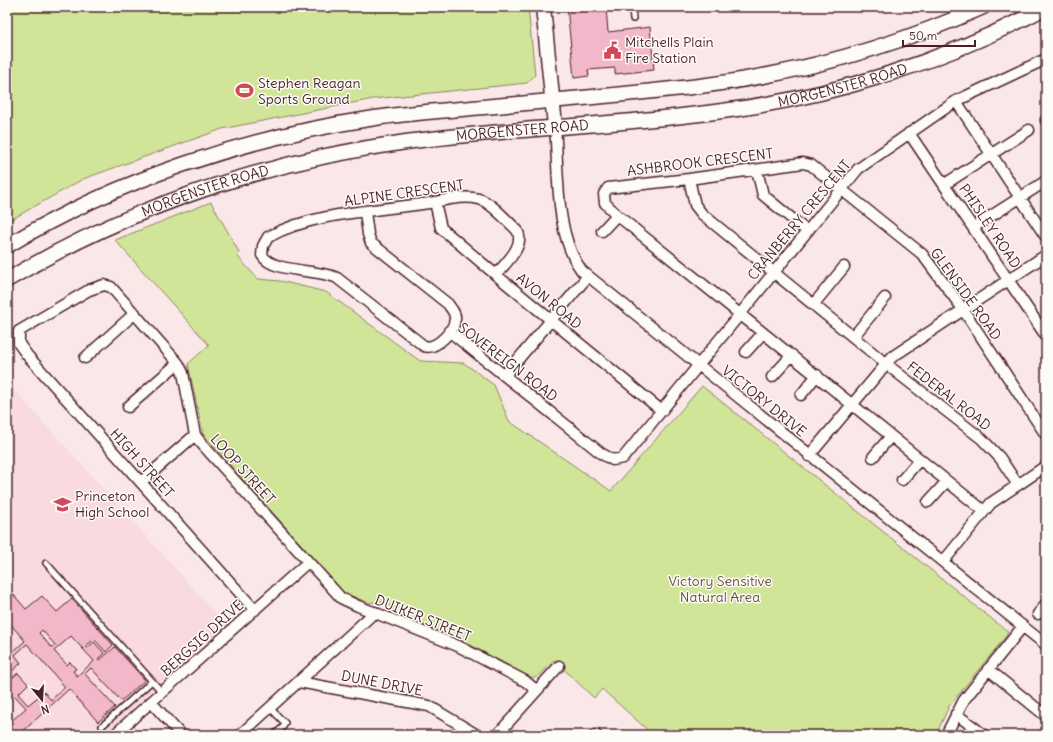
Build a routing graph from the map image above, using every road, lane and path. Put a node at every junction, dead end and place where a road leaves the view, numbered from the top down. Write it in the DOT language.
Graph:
graph roads {
  1 [pos="543,7"];
  2 [pos="632,7"];
  3 [pos="983,7"];
  4 [pos="1046,7"];
  5 [pos="633,19"];
  6 [pos="1046,58"];
  7 [pos="552,101"];
  8 [pos="956,101"];
  9 [pos="555,126"];
  10 [pos="1029,130"];
  11 [pos="909,133"];
  12 [pos="991,154"];
  13 [pos="758,170"];
  14 [pos="689,179"];
  15 [pos="1046,181"];
  16 [pos="945,184"];
  17 [pos="840,190"];
  18 [pos="1020,198"];
  19 [pos="434,202"];
  20 [pos="365,212"];
  21 [pos="617,215"];
  22 [pos="974,227"];
  23 [pos="602,231"];
  24 [pos="807,231"];
  25 [pos="1046,237"];
  26 [pos="7,246"];
  27 [pos="263,246"];
  28 [pos="1046,255"];
  29 [pos="844,267"];
  30 [pos="773,272"];
  31 [pos="496,275"];
  32 [pos="588,276"];
  33 [pos="1008,279"];
  34 [pos="7,280"];
  35 [pos="885,298"];
  36 [pos="813,305"];
  37 [pos="963,310"];
  38 [pos="135,313"];
  39 [pos="739,313"];
  40 [pos="551,319"];
  41 [pos="19,331"];
  42 [pos="448,331"];
  43 [pos="1045,331"];
  44 [pos="763,333"];
  45 [pos="853,337"];
  46 [pos="746,352"];
  47 [pos="792,355"];
  48 [pos="85,358"];
  49 [pos="178,363"];
  50 [pos="886,363"];
  51 [pos="699,366"];
  52 [pos="505,375"];
  53 [pos="817,375"];
  54 [pos="772,377"];
  55 [pos="802,395"];
  56 [pos="852,404"];
  57 [pos="128,407"];
  58 [pos="662,411"];
  59 [pos="195,435"];
  60 [pos="1046,435"];
  61 [pos="891,436"];
  62 [pos="809,456"];
  63 [pos="873,457"];
  64 [pos="620,459"];
  65 [pos="920,459"];
  66 [pos="1046,466"];
  67 [pos="902,480"];
  68 [pos="947,481"];
  69 [pos="141,482"];
  70 [pos="1018,485"];
  71 [pos="928,502"];
  72 [pos="984,511"];
  73 [pos="308,562"];
  74 [pos="943,562"];
  75 [pos="46,563"];
  76 [pos="1046,604"];
  77 [pos="255,610"];
  78 [pos="375,612"];
  79 [pos="1038,614"];
  80 [pos="1022,626"];
  81 [pos="1046,645"];
  82 [pos="559,666"];
  83 [pos="988,669"];
  84 [pos="152,681"];
  85 [pos="299,682"];
  86 [pos="536,690"];
  87 [pos="162,692"];
  88 [pos="151,702"];
  89 [pos="270,708"];
  90 [pos="956,714"];
  91 [pos="1046,716"];
  92 [pos="102,726"];
  93 [pos="114,735"];
  94 [pos="181,735"];
  95 [pos="240,735"];
  96 [pos="274,735"];
  97 [pos="477,735"];
  98 [pos="497,735"];
  99 [pos="946,735"];
  100 [pos="984,735"];
  1 -- 7 [label="main road"];
  2 -- 5 [label="lane"];
  3 -- 7 [label="main road, MORGENSTER ROAD"];
  4 -- 9 [label="main road, MORGENSTER ROAD"];
  6 -- 8 [label="street, CRANBERRY CRESCENT"];
  7 -- 9 [label="main road"];
  7 -- 26 [label="main road, MORGENSTER ROAD"];
  8 -- 11 [label="street, CRANBERRY CRESCENT"];
  8 -- 12 [label="street"];
  9 -- 32 [label="street, VICTORY DRIVE"];
  9 -- 34 [label="main road, MORGENSTER ROAD"];
  10 -- 12 [label="street"];
  11 -- 16 [label="street, PHISLEY ROAD"];
  11 -- 17 [label="street, CRANBERRY CRESCENT"];
  12 -- 16 [label="street"];
  12 -- 18 [label="street"];
  13 -- 14 [label="street, ASHBROOK CRESCENT"];
  13 -- 17 [label="street, ASHBROOK CRESCENT"];
  13 -- 24 [label="street"];
  14 -- 21 [label="street, ASHBROOK CRESCENT"];
  14 -- 30 [label="street, FEDERAL ROAD"];
  15 -- 18 [label="street"];
  16 -- 22 [label="street, PHISLEY ROAD"];
  17 -- 24 [label="street, CRANBERRY CRESCENT"];
  17 -- 37 [label="street, GLENSIDE ROAD"];
  18 -- 22 [label="street"];
  18 -- 25 [label="street"];
  19 -- 20 [label="street, ALPINE CRESCENT"];
  19 -- 31 [label="street, AVON ROAD"];
  19 -- 31 [label="street, ALPINE CRESCENT"];
  20 -- 27 [label="street, ALPINE CRESCENT"];
  20 -- 42 [label="street"];
  21 -- 23 [label="street"];
  21 -- 39 [label="street"];
  22 -- 33 [label="street, PHISLEY ROAD"];
  24 -- 30 [label="street, CRANBERRY CRESCENT"];
  27 -- 42 [label="street, SOVEREIGN ROAD"];
  28 -- 33 [label="street"];
  29 -- 36 [label="street"];
  30 -- 36 [label="street, FEDERAL ROAD"];
  30 -- 39 [label="street, CRANBERRY CRESCENT"];
  31 -- 40 [label="street, AVON ROAD"];
  32 -- 40 [label="street"];
  32 -- 51 [label="street, VICTORY DRIVE"];
  33 -- 37 [label="street"];
  33 -- 43 [label="street, PHISLEY ROAD"];
  35 -- 45 [label="street"];
  36 -- 45 [label="street, FEDERAL ROAD"];
  37 -- 50 [label="street"];
  37 -- 60 [label="street, GLENSIDE ROAD"];
  38 -- 41 [label="street, LOOP STREET"];
  38 -- 48 [label="street"];
  38 -- 49 [label="street, LOOP STREET"];
  39 -- 44 [label="street"];
  39 -- 51 [label="street, CRANBERRY CRESCENT"];
  40 -- 52 [label="street"];
  40 -- 58 [label="street, AVON ROAD"];
  41 -- 69 [label="street, HIGH STREET"];
  42 -- 52 [label="street, SOVEREIGN ROAD"];
  44 -- 46 [label="street"];
  44 -- 47 [label="street"];
  45 -- 50 [label="street, FEDERAL ROAD"];
  47 -- 53 [label="street"];
  47 -- 54 [label="street"];
  49 -- 57 [label="street"];
  49 -- 59 [label="street, LOOP STREET"];
  50 -- 56 [label="street"];
  50 -- 70 [label="street, FEDERAL ROAD"];
  51 -- 58 [label="street, CRANBERRY CRESCENT"];
  51 -- 62 [label="street, VICTORY DRIVE"];
  52 -- 64 [label="street, SOVEREIGN ROAD"];
  53 -- 55 [label="street"];
  53 -- 56 [label="street"];
  56 -- 61 [label="street"];
  56 -- 62 [label="street"];
  58 -- 64 [label="street, CRANBERRY CRESCENT"];
  59 -- 69 [label="street"];
  59 -- 73 [label="street, LOOP STREET"];
  61 -- 63 [label="street"];
  61 -- 65 [label="street"];
  62 -- 74 [label="street, VICTORY DRIVE"];
  65 -- 67 [label="street"];
  65 -- 68 [label="street"];
  66 -- 70 [label="street"];
  68 -- 71 [label="street"];
  68 -- 72 [label="street"];
  69 -- 77 [label="street, HIGH STREET"];
  70 -- 72 [label="street"];
  72 -- 74 [label="street"];
  73 -- 77 [label="street, BERGSIG DRIVE"];
  73 -- 78 [label="street, DUIKER STREET"];
  74 -- 80 [label="street, VICTORY DRIVE"];
  75 -- 84 [label="lane"];
  76 -- 79 [label="street"];
  77 -- 87 [label="street, BERGSIG DRIVE"];
  78 -- 85 [label="street, DUNE DRIVE"];
  78 -- 86 [label="street, DUIKER STREET"];
  80 -- 81 [label="street, VICTORY DRIVE"];
  80 -- 83 [label="street"];
  82 -- 86 [label="street"];
  83 -- 90 [label="street"];
  83 -- 91 [label="street"];
  84 -- 87 [label="lane"];
  84 -- 92 [label="lane"];
  85 -- 89 [label="street, DUNE DRIVE"];
  85 -- 97 [label="street, DUNE DRIVE"];
  86 -- 98 [label="street"];
  87 -- 88 [label="street, BERGSIG DRIVE"];
  88 -- 93 [label="street, BERGSIG DRIVE"];
  88 -- 94 [label="street"];
  89 -- 95 [label="street, DUNE DRIVE"];
  89 -- 96 [label="lane"];
  90 -- 99 [label="street"];
  90 -- 100 [label="street"];
}
